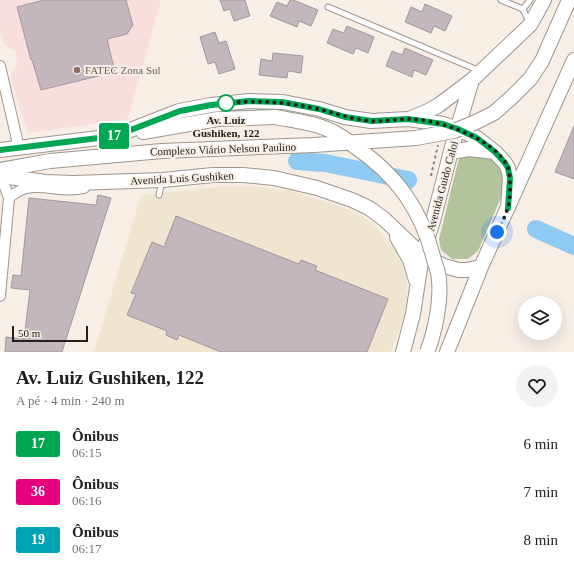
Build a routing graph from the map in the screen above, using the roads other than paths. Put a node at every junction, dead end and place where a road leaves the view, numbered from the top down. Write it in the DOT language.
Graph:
graph roads {
  1 [pos="501,0"];
  2 [pos="530,0"];
  3 [pos="544,0"];
  4 [pos="569,0"];
  5 [pos="328,7"];
  6 [pos="523,9"];
  7 [pos="530,25"];
  8 [pos="574,60"];
  9 [pos="0,66"];
  10 [pos="476,76"];
  11 [pos="408,119"];
  12 [pos="458,129"];
  13 [pos="115,136"];
  14 [pos="19,148"];
  15 [pos="0,150"];
  16 [pos="451,152"];
  17 [pos="495,152"];
  18 [pos="0,170"];
  19 [pos="0,176"];
  20 [pos="0,180"];
  21 [pos="163,180"];
  22 [pos="94,182"];
  23 [pos="159,194"];
  24 [pos="9,198"];
  25 [pos="508,208"];
  26 [pos="384,220"];
  27 [pos="422,255"];
  28 [pos="481,267"];
  29 [pos="417,286"];
  30 [pos="0,296"];
  31 [pos="403,352"];
  32 [pos="427,352"];
  33 [pos="447,352"];
  1 -- 6 [label="lane"];
  2 -- 6 [label="lane"];
  3 -- 7 [label="main road"];
  4 -- 18 [label="main road, Complexo Viário Nelson Paulino, bridge"];
  5 -- 10 [label="lane"];
  6 -- 7 [label="lane"];
  7 -- 10 [label="main road"];
  8 -- 25 [label="main road"];
  9 -- 14 [label="street"];
  10 -- 11 [label="main road"];
  10 -- 12 [label="main road, Avenida Guido Caloi"];
  11 -- 12 [label="main road"];
  11 -- 13 [label="main road"];
  12 -- 16 [label="main road, Avenida Guido Caloi"];
  12 -- 17 [label="main road"];
  13 -- 14 [label="main road"];
  13 -- 32 [label="main road, Complexo Viário Nelson Paulino, bridge"];
  14 -- 15 [label="main road"];
  16 -- 17 [label="main road"];
  16 -- 27 [label="main road, Avenida Guido Caloi"];
  17 -- 25 [label="main road"];
  19 -- 22 [label="main road, Avenida Luis Gushiken"];
  20 -- 24 [label="street"];
  21 -- 22 [label="main road, Avenida Luis Gushiken"];
  21 -- 23 [label="lane"];
  21 -- 26 [label="main road, Avenida Luis Gushiken"];
  22 -- 24 [label="street"];
  24 -- 30 [label="street"];
  25 -- 28 [label="main road"];
  26 -- 27 [label="main road, Avenida Luis Gushiken"];
  26 -- 29 [label="main road"];
  27 -- 28 [label="main road, Avenida Luis Gushiken"];
  27 -- 29 [label="main road, Avenida Guido Caloi"];
  28 -- 33 [label="main road"];
  29 -- 31 [label="main road, Avenida Guido Caloi"];
}
